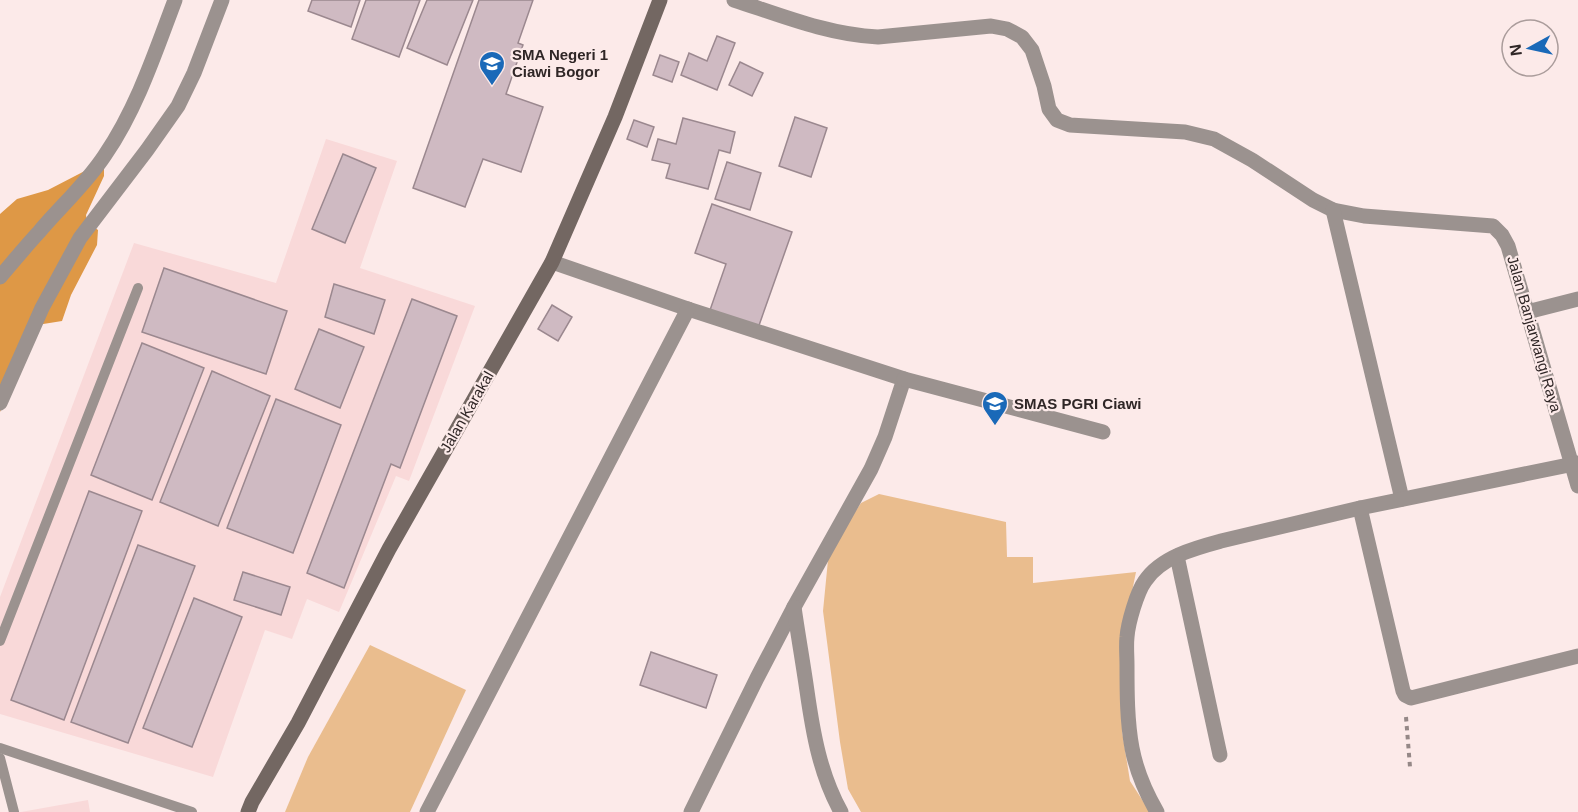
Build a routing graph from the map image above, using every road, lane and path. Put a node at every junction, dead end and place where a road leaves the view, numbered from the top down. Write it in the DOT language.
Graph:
graph roads {
  1 [pos="175,0"];
  2 [pos="222,0"];
  3 [pos="660,0"];
  4 [pos="734,0"];
  5 [pos="1333,210"];
  6 [pos="552,262"];
  7 [pos="0,277"];
  8 [pos="138,288"];
  9 [pos="1578,299"];
  10 [pos="688,309"];
  11 [pos="1527,312"];
  12 [pos="904,380"];
  13 [pos="0,403"];
  14 [pos="1103,432"];
  15 [pos="1575,464"];
  16 [pos="1578,486"];
  17 [pos="1402,499"];
  18 [pos="1360,508"];
  19 [pos="1177,556"];
  20 [pos="794,607"];
  21 [pos="0,641"];
  22 [pos="1578,656"];
  23 [pos="1405,695"];
  24 [pos="0,748"];
  25 [pos="1220,755"];
  26 [pos="0,758"];
  27 [pos="1410,767"];
  28 [pos="14,812"];
  29 [pos="192,812"];
  30 [pos="248,812"];
  31 [pos="427,812"];
  32 [pos="691,812"];
  33 [pos="841,812"];
  34 [pos="1157,812"];
  1 -- 7 [label="street"];
  2 -- 13 [label="street"];
  3 -- 6 [label="main road, Jalan Karakal"];
  4 -- 5 [label="street, Jalan Banjarwangi Raya"];
  5 -- 11 [label="street, Jalan Banjarwangi Raya"];
  5 -- 17 [label="street"];
  6 -- 10 [label="street"];
  6 -- 30 [label="main road, Jalan Karakal"];
  8 -- 21 [label="lane"];
  9 -- 11 [label="street"];
  10 -- 12 [label="street"];
  10 -- 31 [label="street"];
  11 -- 15 [label="street, Jalan Banjarwangi Raya"];
  12 -- 14 [label="street"];
  12 -- 20 [label="street"];
  15 -- 16 [label="street, Jalan Banjarwangi Raya"];
  15 -- 17 [label="street"];
  17 -- 18 [label="street"];
  18 -- 19 [label="street"];
  18 -- 23 [label="street"];
  19 -- 25 [label="street"];
  19 -- 34 [label="street"];
  20 -- 32 [label="street"];
  20 -- 33 [label="street"];
  22 -- 23 [label="street"];
  23 -- 27 [label="path"];
  24 -- 29 [label="lane"];
  26 -- 28 [label="lane"];
}
